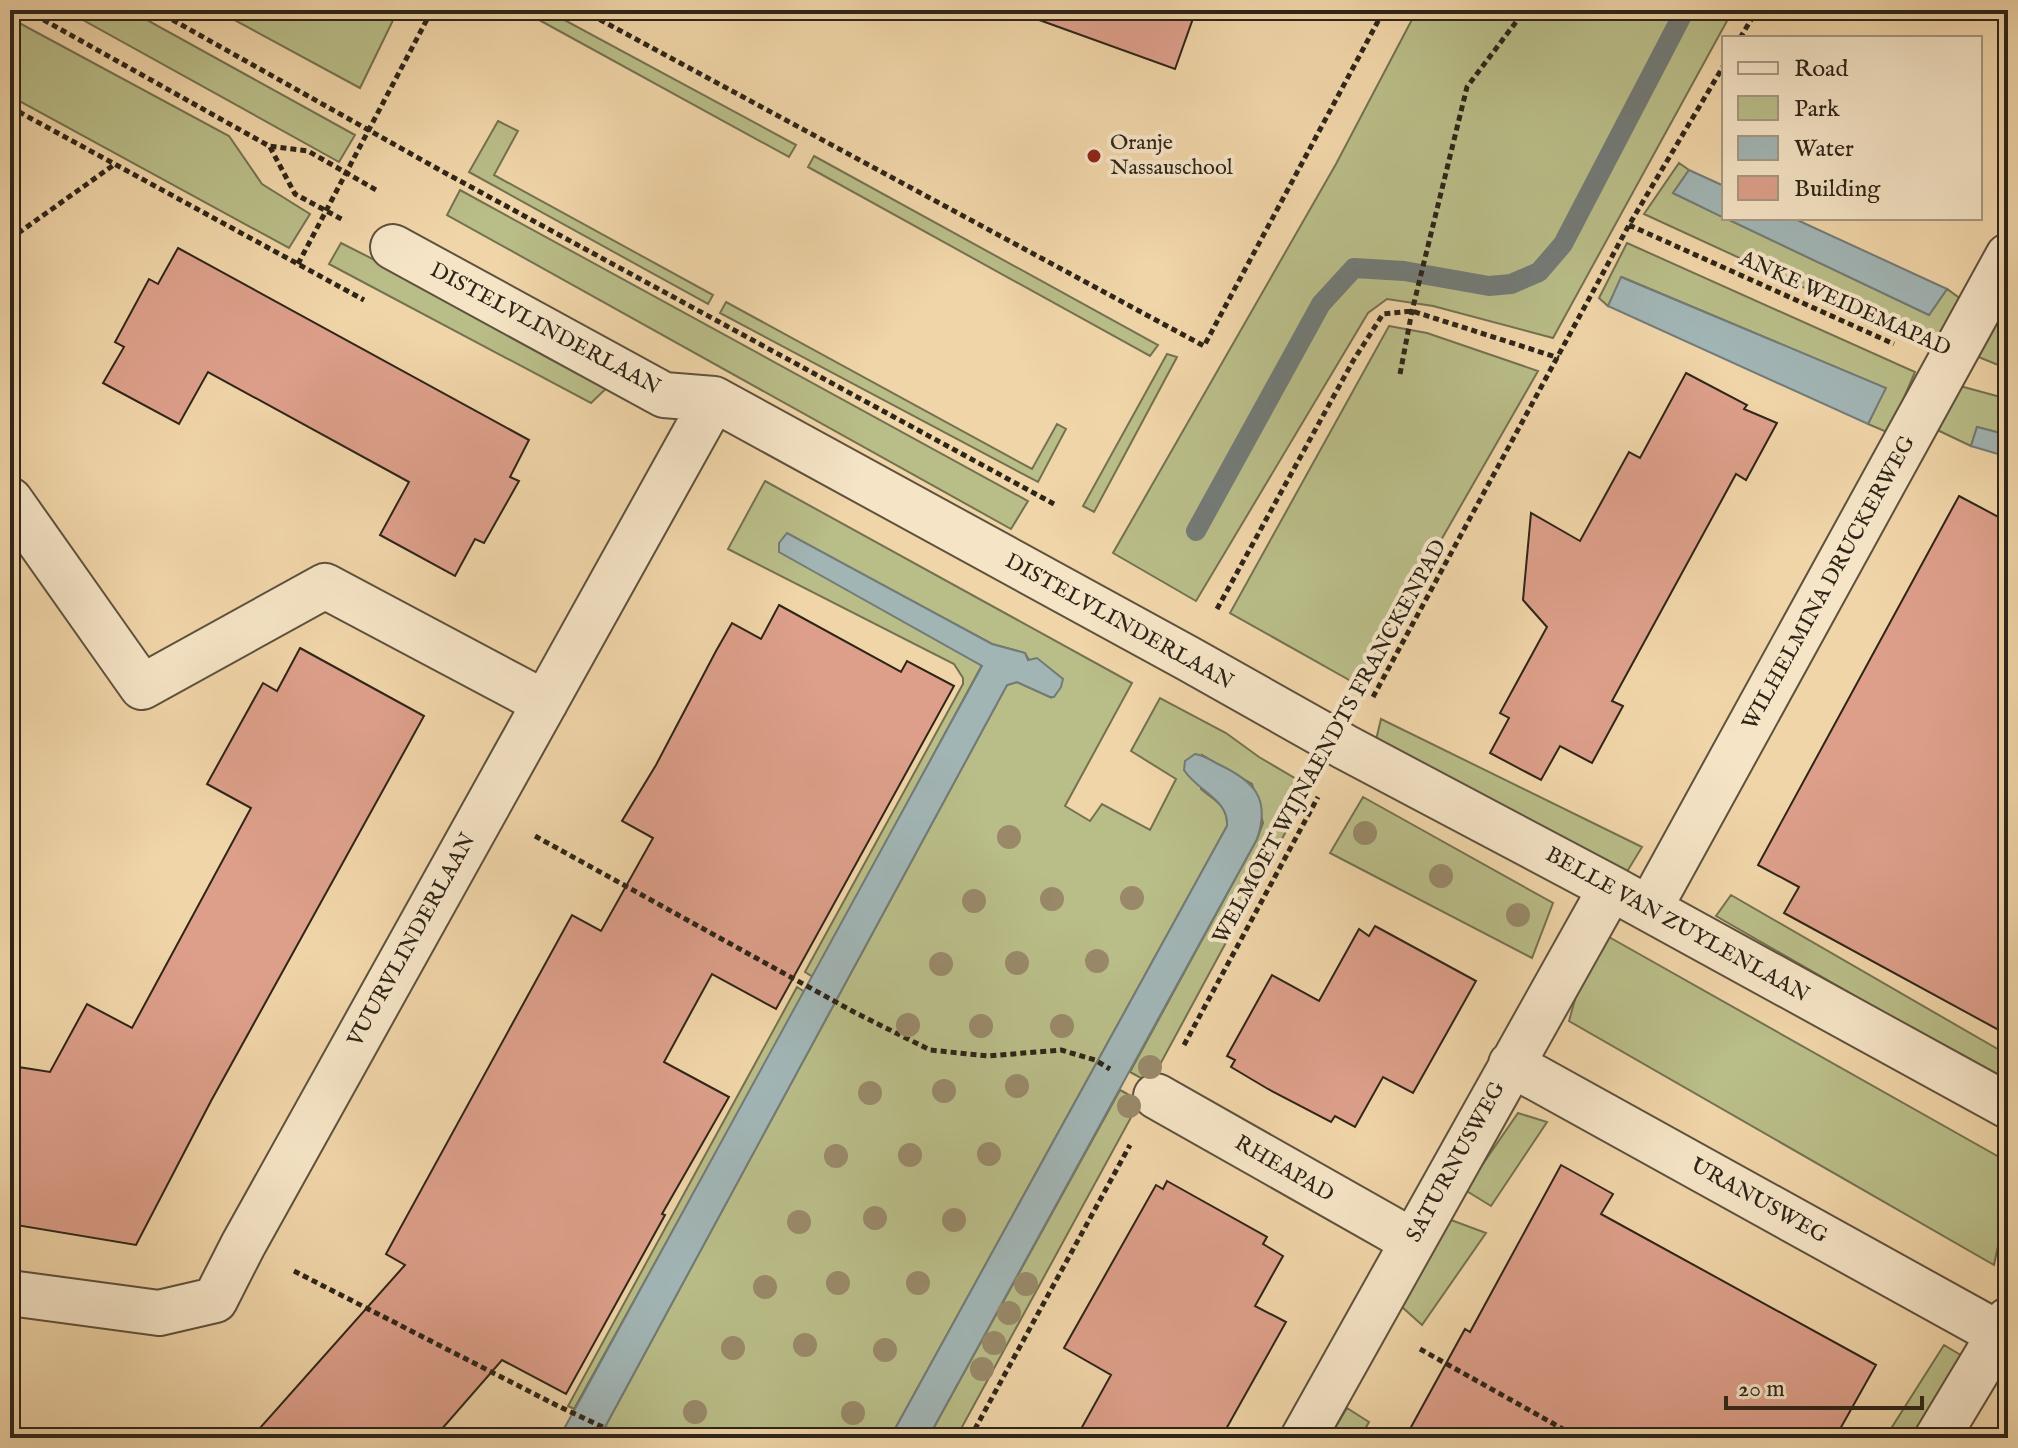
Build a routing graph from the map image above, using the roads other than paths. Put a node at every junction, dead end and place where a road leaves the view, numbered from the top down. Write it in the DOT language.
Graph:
graph roads {
  1 [pos="393,247"];
  2 [pos="2008,256"];
  3 [pos="714,399"];
  4 [pos="10,500"];
  5 [pos="545,703"];
  6 [pos="1345,747"];
  7 [pos="1611,888"];
  8 [pos="1649,909"];
  9 [pos="1511,1064"];
  10 [pos="1156,1096"];
  11 [pos="2008,1106"];
  12 [pos="1412,1241"];
  13 [pos="10,1293"];
  14 [pos="2005,1331"];
  15 [pos="1303,1438"];
  16 [pos="1937,1438"];
  1 -- 3 [label="street, DISTELVLINDERLAAN"];
  2 -- 8 [label="street, WILHELMINA DRUCKERWEG"];
  3 -- 5 [label="street, VUURVLINDERLAAN"];
  3 -- 6 [label="street, DISTELVLINDERLAAN"];
  4 -- 5 [label="street"];
  5 -- 13 [label="street, VUURVLINDERLAAN"];
  6 -- 7 [label="street, BELLE VAN ZUYLENLAAN"];
  7 -- 8 [label="street, BELLE VAN ZUYLENLAAN"];
  7 -- 9 [label="street, SATURNUSWEG"];
  8 -- 11 [label="street, BELLE VAN ZUYLENLAAN"];
  9 -- 12 [label="street, SATURNUSWEG"];
  9 -- 14 [label="street, URANUSWEG"];
  10 -- 12 [label="street, RHEAPAD"];
  12 -- 15 [label="street, SATURNUSWEG"];
  14 -- 16 [label="street"];
}
